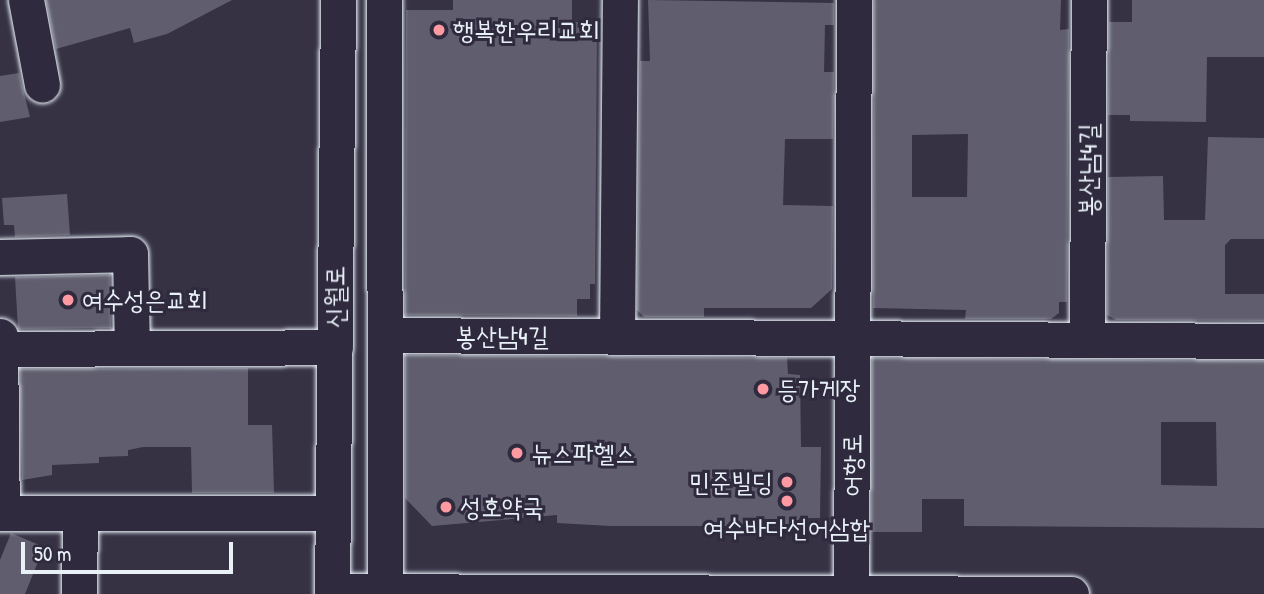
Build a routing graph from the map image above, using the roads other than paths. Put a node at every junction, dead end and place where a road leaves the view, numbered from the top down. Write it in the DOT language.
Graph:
graph roads {
  1 [pos="26,0"];
  2 [pos="338,0"];
  3 [pos="384,0"];
  4 [pos="620,0"];
  5 [pos="854,0"];
  6 [pos="1089,0"];
  7 [pos="42,85"];
  8 [pos="0,257"];
  9 [pos="386,335"];
  10 [pos="0,336"];
  11 [pos="617,337"];
  12 [pos="852,338"];
  13 [pos="1087,340"];
  14 [pos="1264,341"];
  15 [pos="335,347"];
  16 [pos="132,348"];
  17 [pos="0,349"];
  18 [pos="1,513"];
  19 [pos="80,513"];
  20 [pos="332,513"];
  21 [pos="332,592"];
  22 [pos="851,592"];
  23 [pos="385,593"];
  24 [pos="79,594"];
  25 [pos="1071,594"];
  1 -- 7 [label="street"];
  2 -- 15 [label="street, 신월로"];
  3 -- 9 [label="street, 신월로"];
  4 -- 11 [label="street"];
  5 -- 12 [label="street"];
  6 -- 13 [label="street, 봉산남4길"];
  8 -- 16 [label="street"];
  9 -- 11 [label="street, 봉산남4길"];
  9 -- 23 [label="street, 신월로"];
  10 -- 17 [label="street"];
  11 -- 12 [label="street, 봉산남4길"];
  12 -- 13 [label="street, 봉산남4길"];
  12 -- 22 [label="street, 어항로"];
  13 -- 14 [label="street, 봉산남4길"];
  15 -- 16 [label="street"];
  15 -- 20 [label="street, 신월로"];
  16 -- 17 [label="street"];
  17 -- 18 [label="street"];
  18 -- 19 [label="street"];
  19 -- 20 [label="street"];
  19 -- 24 [label="street"];
  20 -- 21 [label="street, 신월로"];
  21 -- 23 [label="street"];
  22 -- 23 [label="street"];
  22 -- 25 [label="street"];
}
